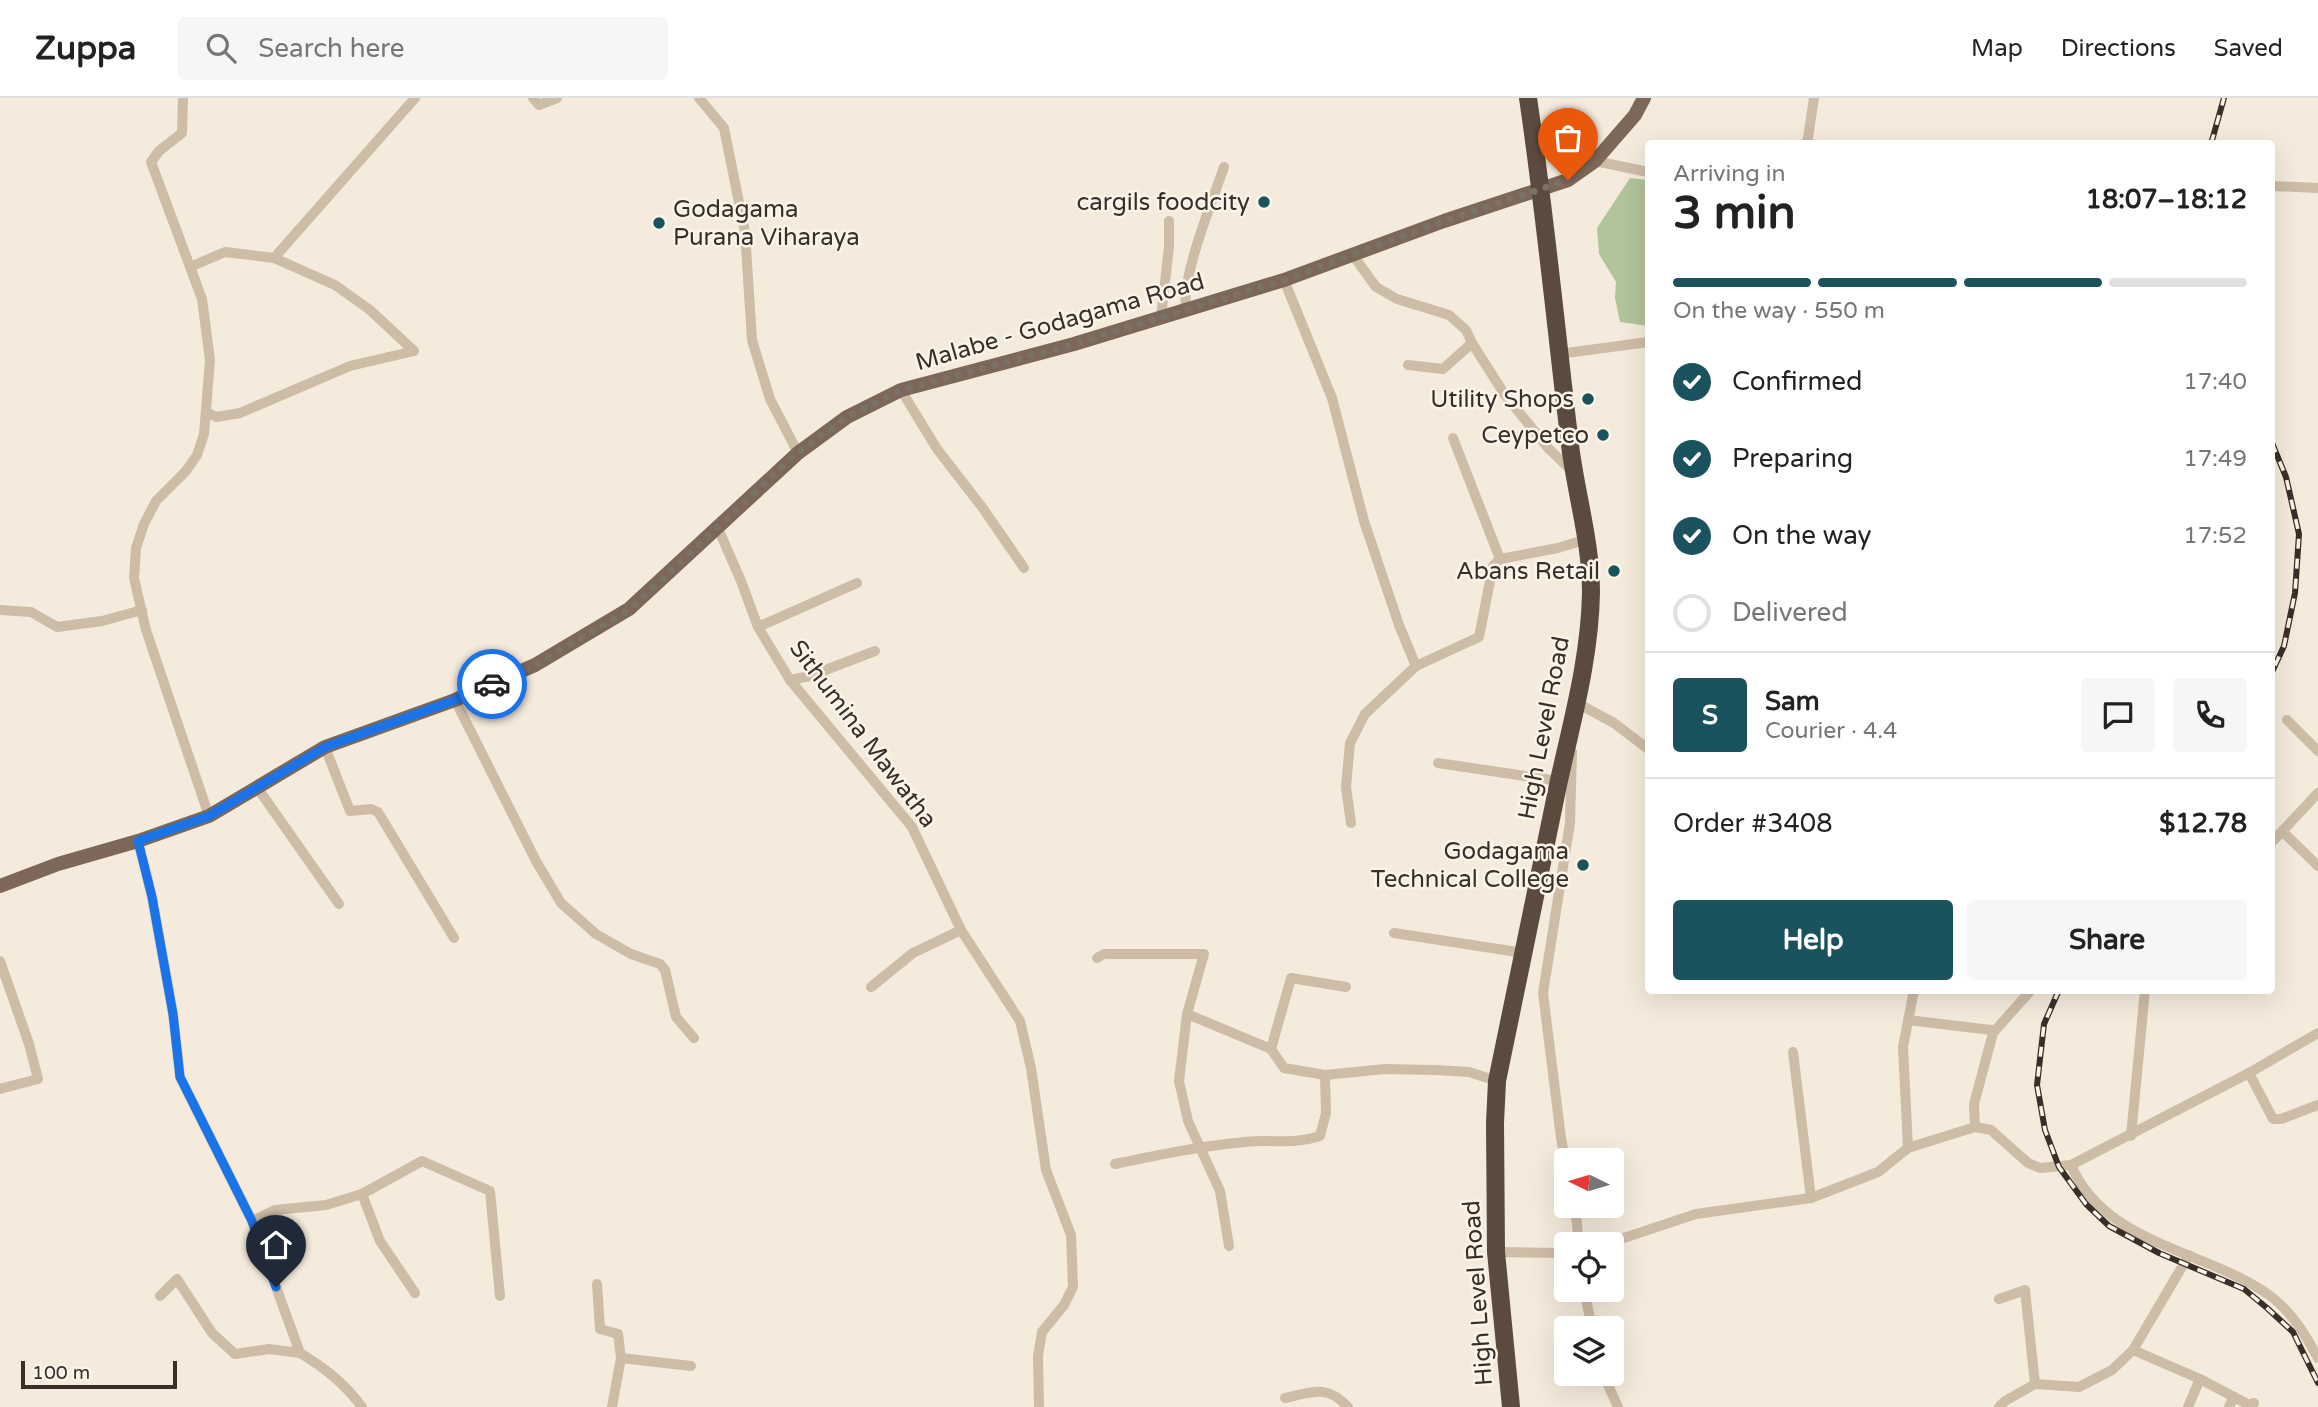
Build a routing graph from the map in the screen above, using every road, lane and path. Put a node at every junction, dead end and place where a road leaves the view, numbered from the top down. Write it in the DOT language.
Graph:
graph roads {
  1 [pos="183,98"];
  2 [pos="415,98"];
  3 [pos="533,98"];
  4 [pos="557,98"];
  5 [pos="699,98"];
  6 [pos="1528,98"];
  7 [pos="1644,98"];
  8 [pos="1814,98"];
  9 [pos="1808,140"];
  10 [pos="1595,161"];
  11 [pos="1224,167"];
  12 [pos="1645,171"];
  13 [pos="2275,186"];
  14 [pos="2318,188"];
  15 [pos="1541,189"];
  16 [pos="1169,220"];
  17 [pos="1353,255"];
  18 [pos="274,258"];
  19 [pos="190,267"];
  20 [pos="1284,280"];
  21 [pos="1186,310"];
  22 [pos="1161,317"];
  23 [pos="1645,342"];
  24 [pos="1472,343"];
  25 [pos="1559,354"];
  26 [pos="1408,365"];
  27 [pos="901,390"];
  28 [pos="207,412"];
  29 [pos="1453,438"];
  30 [pos="797,453"];
  31 [pos="1573,472"];
  32 [pos="717,526"];
  33 [pos="1587,539"];
  34 [pos="1500,558"];
  35 [pos="1024,568"];
  36 [pos="857,583"];
  37 [pos="0,610"];
  38 [pos="142,610"];
  39 [pos="758,627"];
  40 [pos="876,650"];
  41 [pos="1416,666"];
  42 [pos="790,680"];
  43 [pos="455,700"];
  44 [pos="1576,711"];
  45 [pos="2287,720"];
  46 [pos="1645,746"];
  47 [pos="325,747"];
  48 [pos="2318,751"];
  49 [pos="1437,763"];
  50 [pos="1559,781"];
  51 [pos="256,786"];
  52 [pos="2318,793"];
  53 [pos="209,816"];
  54 [pos="1351,823"];
  55 [pos="2282,831"];
  56 [pos="2275,839"];
  57 [pos="138,841"];
  58 [pos="2318,866"];
  59 [pos="0,886"];
  60 [pos="339,904"];
  61 [pos="961,930"];
  62 [pos="1395,933"];
  63 [pos="454,937"];
  64 [pos="1524,953"];
  65 [pos="1097,958"];
  66 [pos="0,961"];
  67 [pos="1346,986"];
  68 [pos="871,987"];
  69 [pos="1913,994"];
  70 [pos="2027,994"];
  71 [pos="2146,994"];
  72 [pos="1187,1014"];
  73 [pos="1908,1020"];
  74 [pos="1993,1033"];
  75 [pos="2318,1033"];
  76 [pos="694,1038"];
  77 [pos="1271,1049"];
  78 [pos="1793,1052"];
  79 [pos="2249,1073"];
  80 [pos="1325,1075"];
  81 [pos="1497,1081"];
  82 [pos="0,1089"];
  83 [pos="2318,1105"];
  84 [pos="1975,1128"];
  85 [pos="2131,1136"];
  86 [pos="1201,1147"];
  87 [pos="1563,1148"];
  88 [pos="1908,1148"];
  89 [pos="1115,1164"];
  90 [pos="2071,1165"];
  91 [pos="362,1194"];
  92 [pos="1811,1198"];
  93 [pos="252,1221"];
  94 [pos="1624,1238"];
  95 [pos="1229,1246"];
  96 [pos="1496,1252"];
  97 [pos="1554,1253"];
  98 [pos="2189,1255"];
  99 [pos="597,1284"];
  100 [pos="415,1293"];
  101 [pos="160,1296"];
  102 [pos="500,1296"];
  103 [pos="1998,1298"];
  104 [pos="2133,1350"];
  105 [pos="300,1353"];
  106 [pos="621,1358"];
  107 [pos="2318,1358"];
  108 [pos="691,1366"];
  109 [pos="2200,1379"];
  110 [pos="2035,1384"];
  111 [pos="1608,1386"];
  112 [pos="1285,1398"];
  113 [pos="2232,1402"];
  114 [pos="2254,1403"];
  115 [pos="362,1407"];
  116 [pos="612,1407"];
  117 [pos="1039,1407"];
  118 [pos="1348,1407"];
  119 [pos="1511,1407"];
  120 [pos="1618,1407"];
  121 [pos="1999,1407"];
  122 [pos="2188,1407"];
  1 -- 19 [label="street"];
  2 -- 18 [label="street"];
  3 -- 4 [label="street"];
  5 -- 30 [label="street"];
  6 -- 15 [label="highway, High Level Road"];
  7 -- 10 [label="main road, Malabe - Godagama Road"];
  8 -- 9 [label="street"];
  10 -- 12 [label="street"];
  10 -- 15 [label="main road, Malabe - Godagama Road"];
  11 -- 21 [label="street"];
  13 -- 14 [label="street"];
  15 -- 17 [label="main road, Malabe - Godagama Road"];
  15 -- 25 [label="highway, High Level Road"];
  16 -- 22 [label="street"];
  17 -- 20 [label="main road, Malabe - Godagama Road"];
  17 -- 24 [label="street"];
  18 -- 19 [label="street"];
  18 -- 28 [label="street"];
  19 -- 28 [label="street"];
  20 -- 21 [label="main road, Malabe - Godagama Road"];
  20 -- 41 [label="street"];
  21 -- 22 [label="main road, Malabe - Godagama Road"];
  22 -- 27 [label="main road, Malabe - Godagama Road"];
  23 -- 25 [label="street"];
  24 -- 26 [label="street"];
  24 -- 31 [label="street"];
  25 -- 31 [label="highway, High Level Road"];
  27 -- 30 [label="main road, Malabe - Godagama Road"];
  27 -- 35 [label="street"];
  28 -- 38 [label="street"];
  29 -- 34 [label="street"];
  30 -- 32 [label="main road, Malabe - Godagama Road"];
  31 -- 33 [label="highway, High Level Road"];
  32 -- 39 [label="street, Sithumina Mawatha"];
  32 -- 43 [label="main road, Malabe - Godagama Road"];
  33 -- 34 [label="street"];
  33 -- 44 [label="highway, High Level Road"];
  34 -- 41 [label="street"];
  36 -- 39 [label="street"];
  37 -- 38 [label="street"];
  38 -- 53 [label="street"];
  39 -- 42 [label="street, Sithumina Mawatha"];
  40 -- 42 [label="street"];
  41 -- 54 [label="street"];
  42 -- 61 [label="street, Sithumina Mawatha"];
  43 -- 47 [label="main road, Malabe - Godagama Road"];
  43 -- 76 [label="street"];
  44 -- 46 [label="street"];
  44 -- 50 [label="highway, High Level Road"];
  44 -- 87 [label="street"];
  45 -- 48 [label="street"];
  47 -- 51 [label="main road, Malabe - Godagama Road"];
  47 -- 63 [label="street"];
  49 -- 50 [label="street"];
  50 -- 64 [label="highway, High Level Road"];
  51 -- 53 [label="main road, Malabe - Godagama Road"];
  51 -- 60 [label="street"];
  52 -- 55 [label="street"];
  53 -- 57 [label="main road, Malabe - Godagama Road"];
  55 -- 56 [label="street"];
  55 -- 58 [label="street"];
  57 -- 59 [label="main road, Malabe - Godagama Road"];
  57 -- 93 [label="street"];
  61 -- 68 [label="street"];
  61 -- 117 [label="street, Sithumina Mawatha"];
  62 -- 64 [label="street"];
  64 -- 81 [label="highway, High Level Road"];
  65 -- 72 [label="street"];
  66 -- 82 [label="street"];
  67 -- 77 [label="street"];
  69 -- 73 [label="street"];
  70 -- 74 [label="street"];
  71 -- 85 [label="street"];
  72 -- 77 [label="street"];
  72 -- 86 [label="street"];
  73 -- 74 [label="street"];
  73 -- 88 [label="street"];
  74 -- 84 [label="street"];
  75 -- 79 [label="street"];
  77 -- 80 [label="street"];
  78 -- 92 [label="street"];
  79 -- 83 [label="street"];
  79 -- 85 [label="street"];
  80 -- 81 [label="street"];
  80 -- 86 [label="street"];
  81 -- 96 [label="highway, High Level Road"];
  84 -- 88 [label="street"];
  84 -- 90 [label="street"];
  85 -- 90 [label="street"];
  86 -- 89 [label="street"];
  86 -- 95 [label="street"];
  88 -- 92 [label="street"];
  90 -- 98 [label="street"];
  91 -- 93 [label="street"];
  91 -- 100 [label="street"];
  91 -- 102 [label="street"];
  92 -- 94 [label="street"];
  93 -- 105 [label="street"];
  96 -- 97 [label="street"];
  96 -- 119 [label="highway, High Level Road"];
  98 -- 104 [label="street"];
  98 -- 107 [label="street"];
  99 -- 106 [label="street"];
  101 -- 105 [label="street"];
  103 -- 110 [label="street"];
  104 -- 109 [label="street"];
  104 -- 110 [label="street"];
  105 -- 115 [label="street"];
  106 -- 108 [label="street"];
  106 -- 116 [label="street"];
  109 -- 113 [label="street"];
  109 -- 122 [label="street"];
  110 -- 121 [label="street"];
  111 -- 120 [label="street"];
  112 -- 118 [label="street"];
  113 -- 114 [label="street"];
}
